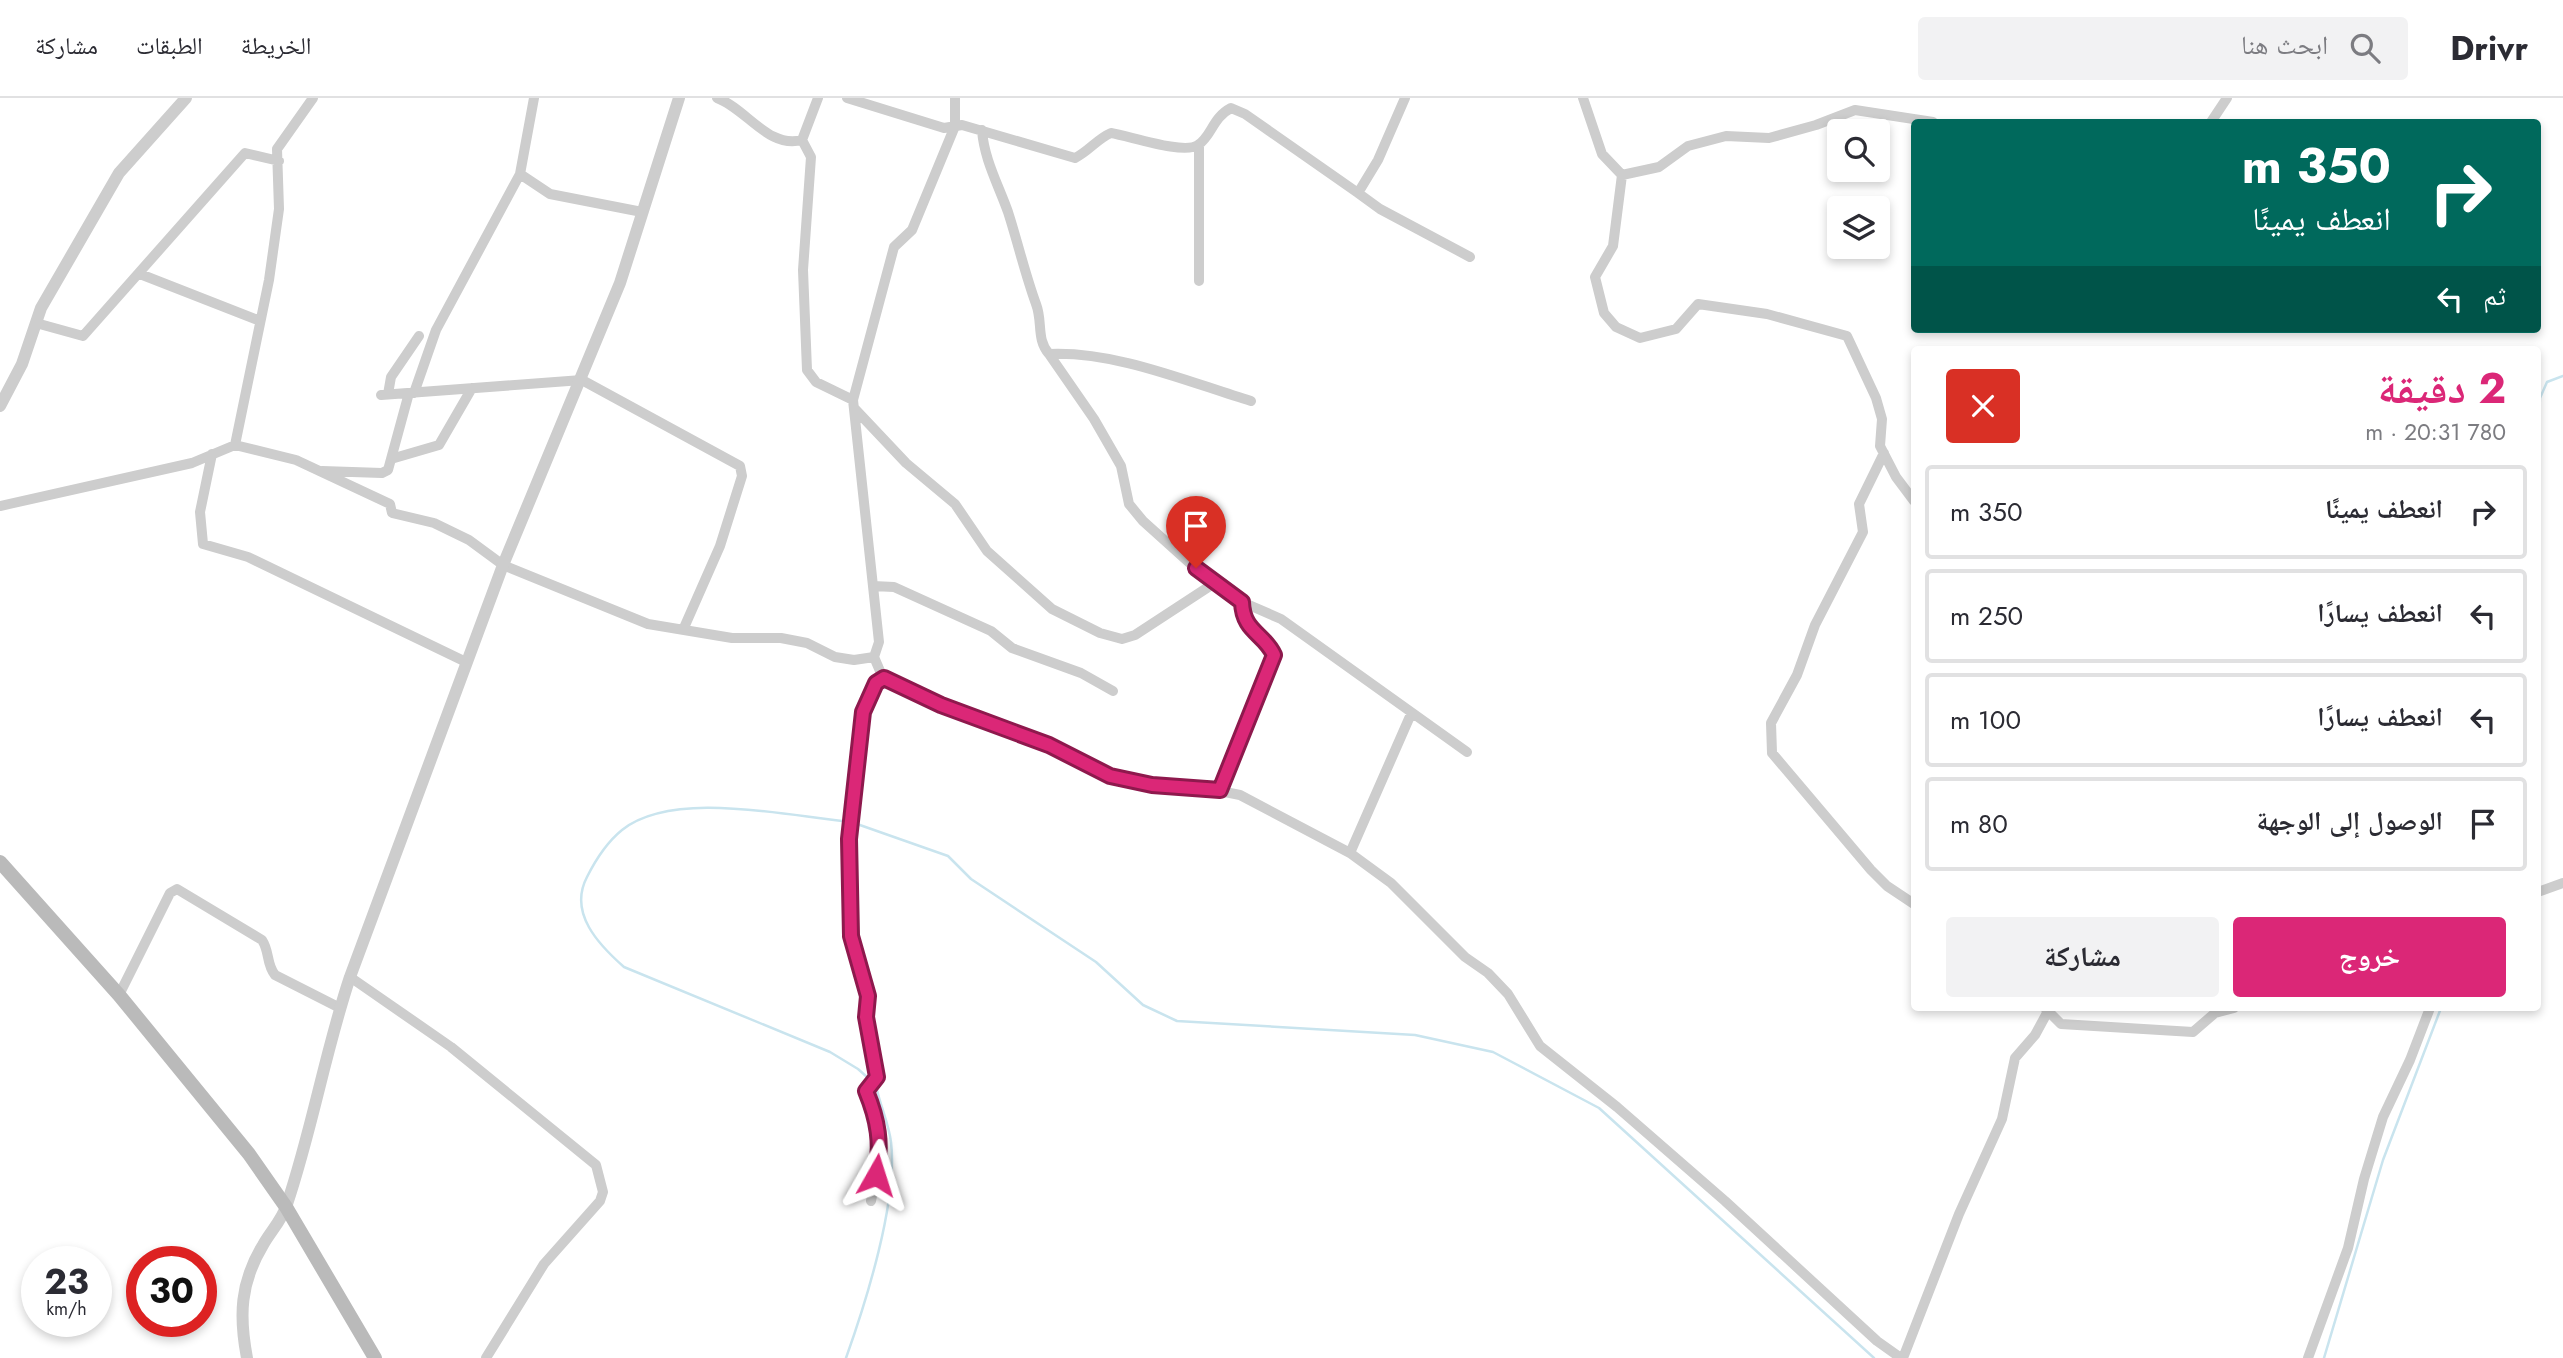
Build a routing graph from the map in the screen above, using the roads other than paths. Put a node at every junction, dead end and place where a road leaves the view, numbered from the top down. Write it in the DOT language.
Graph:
graph roads {
  1 [pos="186,98"];
  2 [pos="313,98"];
  3 [pos="534,98"];
  4 [pos="679,98"];
  5 [pos="717,98"];
  6 [pos="818,98"];
  7 [pos="847,98"];
  8 [pos="955,98"];
  9 [pos="1236,98"];
  10 [pos="1405,98"];
  11 [pos="1583,98"];
  12 [pos="2227,98"];
  13 [pos="1231,108"];
  14 [pos="1914,119"];
  15 [pos="2213,119"];
  16 [pos="956,126"];
  17 [pos="982,130"];
  18 [pos="802,140"];
  19 [pos="1199,145"];
  20 [pos="279,161"];
  21 [pos="520,174"];
  22 [pos="1622,175"];
  23 [pos="1358,193"];
  24 [pos="642,212"];
  25 [pos="1471,257"];
  26 [pos="140,274"];
  27 [pos="1199,281"];
  28 [pos="260,321"];
  29 [pos="36,323"];
  30 [pos="419,336"];
  31 [pos="1049,354"];
  32 [pos="582,380"];
  33 [pos="472,388"];
  34 [pos="412,393"];
  35 [pos="1251,401"];
  36 [pos="854,404"];
  37 [pos="0,406"];
  38 [pos="235,445"];
  39 [pos="1884,453"];
  40 [pos="212,454"];
  41 [pos="391,459"];
  42 [pos="318,471"];
  43 [pos="1911,496"];
  44 [pos="0,506"];
  45 [pos="503,565"];
  46 [pos="1213,584"];
  47 [pos="873,586"];
  48 [pos="1242,602"];
  49 [pos="683,630"];
  50 [pos="874,657"];
  51 [pos="466,662"];
  52 [pos="884,678"];
  53 [pos="1113,691"];
  54 [pos="1411,714"];
  55 [pos="1467,752"];
  56 [pos="1220,790"];
  57 [pos="1350,853"];
  58 [pos="0,862"];
  59 [pos="2563,883"];
  60 [pos="2541,891"];
  61 [pos="1911,902"];
  62 [pos="350,977"];
  63 [pos="119,995"];
  64 [pos="340,1009"];
  65 [pos="2046,1011"];
  66 [pos="2047,1011"];
  67 [pos="2223,1011"];
  68 [pos="2429,1011"];
  69 [pos="871,1201"];
  70 [pos="286,1207"];
  71 [pos="247,1358"];
  72 [pos="375,1358"];
  73 [pos="486,1358"];
  74 [pos="1902,1358"];
  75 [pos="2308,1358"];
  1 -- 29 [label="street"];
  2 -- 20 [label="street"];
  3 -- 21 [label="street"];
  4 -- 24 [label="street"];
  5 -- 18 [label="street"];
  6 -- 18 [label="street"];
  7 -- 16 [label="street"];
  8 -- 16 [label="street"];
  9 -- 13 [label="street"];
  10 -- 23 [label="street"];
  11 -- 22 [label="street"];
  12 -- 15 [label="street"];
  13 -- 19 [label="street"];
  13 -- 23 [label="street"];
  14 -- 22 [label="street"];
  16 -- 17 [label="street"];
  16 -- 36 [label="street"];
  17 -- 19 [label="street"];
  17 -- 31 [label="street"];
  18 -- 36 [label="street"];
  19 -- 27 [label="street"];
  20 -- 26 [label="street"];
  20 -- 28 [label="street"];
  21 -- 24 [label="street"];
  21 -- 34 [label="street"];
  22 -- 39 [label="street"];
  23 -- 25 [label="street"];
  24 -- 32 [label="street"];
  26 -- 28 [label="street"];
  26 -- 29 [label="street"];
  28 -- 38 [label="street"];
  29 -- 37 [label="street"];
  30 -- 34 [label="street"];
  31 -- 35 [label="street"];
  31 -- 46 [label="street"];
  32 -- 33 [label="street"];
  32 -- 45 [label="street"];
  32 -- 49 [label="street"];
  33 -- 34 [label="street"];
  33 -- 41 [label="street"];
  34 -- 41 [label="street"];
  36 -- 46 [label="street"];
  36 -- 47 [label="street"];
  38 -- 40 [label="street"];
  38 -- 42 [label="street"];
  39 -- 43 [label="street"];
  39 -- 61 [label="street"];
  40 -- 44 [label="street"];
  40 -- 51 [label="street"];
  41 -- 42 [label="street"];
  42 -- 45 [label="street"];
  45 -- 49 [label="street"];
  45 -- 51 [label="street"];
  46 -- 48 [label="street"];
  47 -- 50 [label="street"];
  47 -- 53 [label="street"];
  48 -- 54 [label="street"];
  48 -- 56 [label="street"];
  49 -- 50 [label="street"];
  50 -- 52 [label="street"];
  51 -- 62 [label="street"];
  52 -- 56 [label="street"];
  52 -- 69 [label="street"];
  54 -- 55 [label="street"];
  54 -- 57 [label="street"];
  56 -- 57 [label="street"];
  57 -- 74 [label="street"];
  58 -- 63 [label="main road"];
  59 -- 60 [label="street"];
  62 -- 64 [label="street"];
  62 -- 73 [label="street"];
  63 -- 64 [label="street"];
  63 -- 70 [label="main road"];
  64 -- 70 [label="street"];
  65 -- 74 [label="street"];
  66 -- 67 [label="street"];
  68 -- 75 [label="street"];
  70 -- 71 [label="street"];
  70 -- 72 [label="main road"];
}
